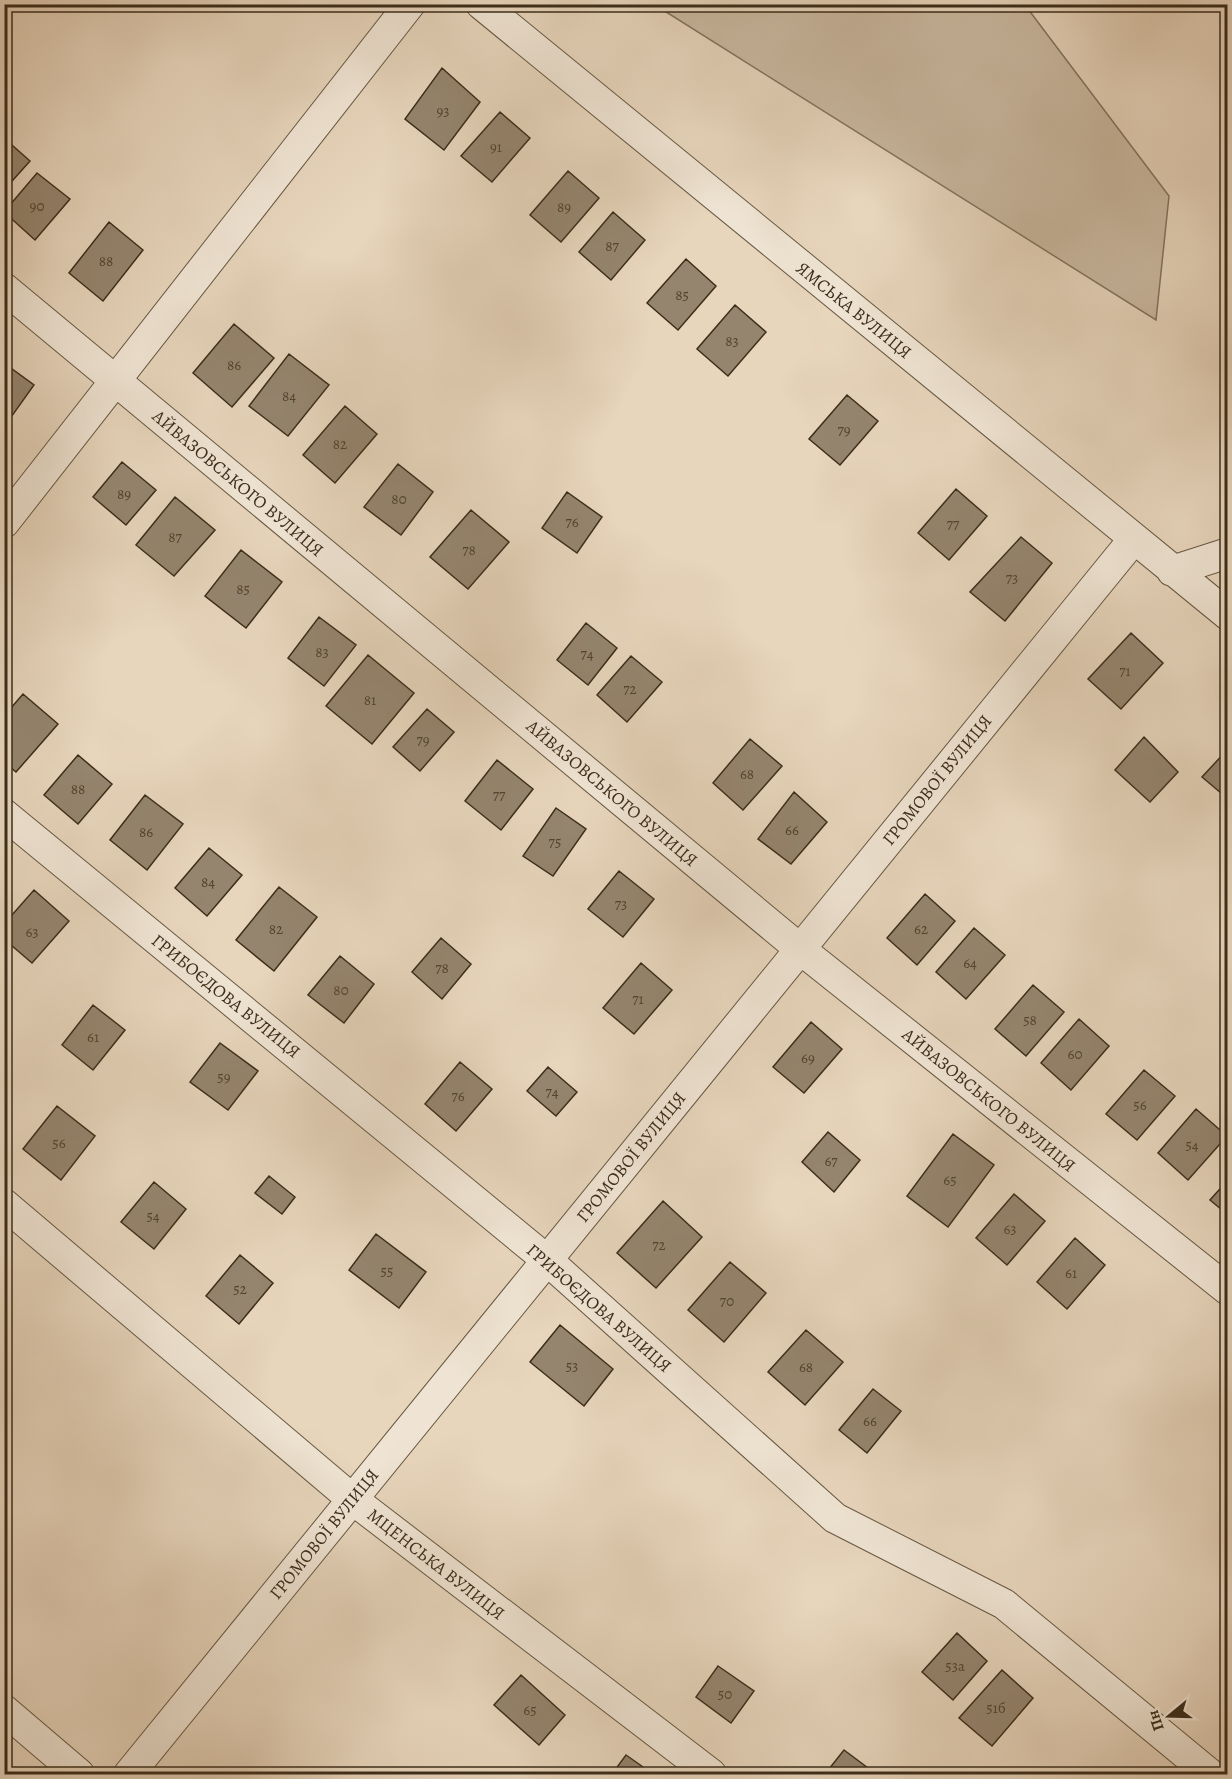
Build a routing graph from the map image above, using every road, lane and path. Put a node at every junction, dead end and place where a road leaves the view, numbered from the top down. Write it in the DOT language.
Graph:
graph roads {
  1 [pos="410,4"];
  2 [pos="481,4"];
  3 [pos="4,288"];
  4 [pos="116,382"];
  5 [pos="4,523"];
  6 [pos="1133,540"];
  7 [pos="1227,553"];
  8 [pos="1172,571"];
  9 [pos="1227,615"];
  10 [pos="4,814"];
  11 [pos="800,949"];
  12 [pos="4,1204"];
  13 [pos="547,1260"];
  14 [pos="1227,1290"];
  15 [pos="352,1499"];
  16 [pos="4,1710"];
  17 [pos="79,1774"];
  18 [pos="129,1774"];
  19 [pos="711,1774"];
  20 [pos="1210,1774"];
  1 -- 4 [label="street"];
  2 -- 6 [label="street, ЯМСЬКА ВУЛИЦЯ"];
  3 -- 4 [label="street, АЙВАЗОВСЬКОГО ВУЛИЦЯ"];
  4 -- 5 [label="street"];
  4 -- 11 [label="street, АЙВАЗОВСЬКОГО ВУЛИЦЯ"];
  6 -- 8 [label="street, ЯМСЬКА ВУЛИЦЯ"];
  6 -- 11 [label="street, ГРОМОВОЇ ВУЛИЦЯ"];
  7 -- 8 [label="street"];
  8 -- 9 [label="street, ЯМСЬКА ВУЛИЦЯ"];
  10 -- 13 [label="street, ГРИБОЄДОВА ВУЛИЦЯ"];
  11 -- 13 [label="street, ГРОМОВОЇ ВУЛИЦЯ"];
  11 -- 14 [label="street, АЙВАЗОВСЬКОГО ВУЛИЦЯ"];
  12 -- 15 [label="street, МЦЕНСЬКА ВУЛИЦЯ"];
  13 -- 15 [label="street, ГРОМОВОЇ ВУЛИЦЯ"];
  13 -- 20 [label="street, ГРИБОЄДОВА ВУЛИЦЯ"];
  15 -- 18 [label="street, ГРОМОВОЇ ВУЛИЦЯ"];
  15 -- 19 [label="street, МЦЕНСЬКА ВУЛИЦЯ"];
  16 -- 17 [label="street"];
}
